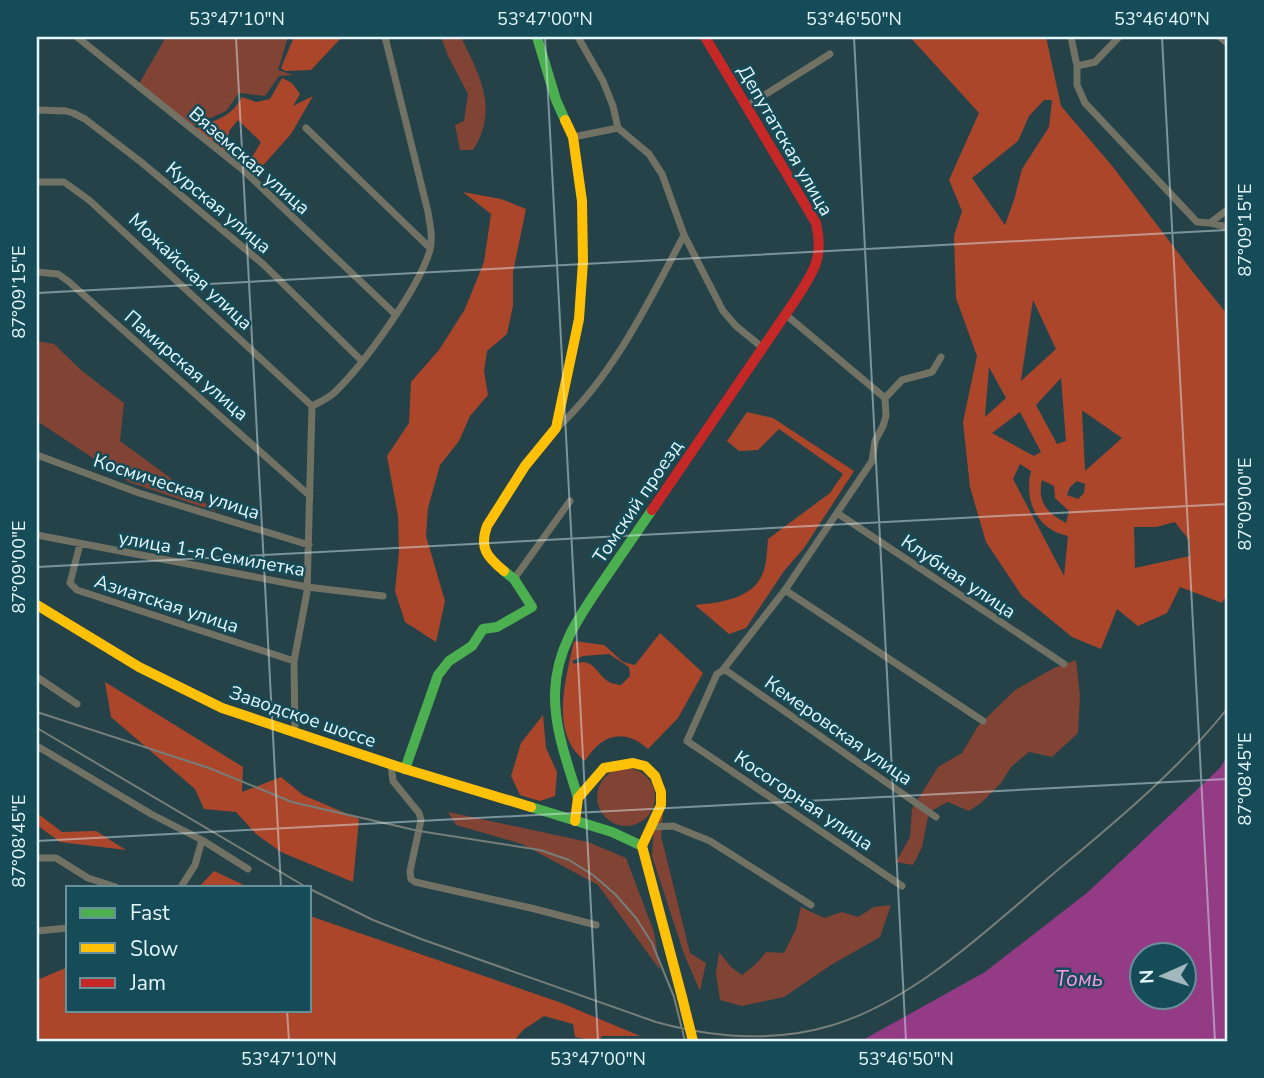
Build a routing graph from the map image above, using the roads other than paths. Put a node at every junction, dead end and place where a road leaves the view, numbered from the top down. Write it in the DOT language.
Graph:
graph roads {
  1 [pos="77,37"];
  2 [pos="385,37"];
  3 [pos="537,37"];
  4 [pos="578,37"];
  5 [pos="705,37"];
  6 [pos="1071,37"];
  7 [pos="1119,37"];
  8 [pos="1220,37"];
  9 [pos="1227,43"];
  10 [pos="830,54"];
  11 [pos="1077,66"];
  12 [pos="747,106"];
  13 [pos="37,110"];
  14 [pos="306,128"];
  15 [pos="618,128"];
  16 [pos="573,137"];
  17 [pos="37,182"];
  18 [pos="1227,210"];
  19 [pos="1210,223"];
  20 [pos="1227,227"];
  21 [pos="684,235"];
  22 [pos="430,248"];
  23 [pos="816,266"];
  24 [pos="37,272"];
  25 [pos="395,314"];
  26 [pos="785,314"];
  27 [pos="762,348"];
  28 [pos="941,357"];
  29 [pos="362,361"];
  30 [pos="884,398"];
  31 [pos="312,406"];
  32 [pos="556,428"];
  33 [pos="37,455"];
  34 [pos="310,496"];
  35 [pos="570,501"];
  36 [pos="837,513"];
  37 [pos="37,535"];
  38 [pos="80,544"];
  39 [pos="309,545"];
  40 [pos="514,579"];
  41 [pos="307,587"];
  42 [pos="785,590"];
  43 [pos="383,596"];
  44 [pos="37,605"];
  45 [pos="294,661"];
  46 [pos="1064,664"];
  47 [pos="723,670"];
  48 [pos="37,677"];
  49 [pos="77,704"];
  50 [pos="983,721"];
  51 [pos="295,734"];
  52 [pos="37,746"];
  53 [pos="391,765"];
  54 [pos="404,769"];
  55 [pos="578,798"];
  56 [pos="936,817"];
  57 [pos="575,821"];
  58 [pos="652,827"];
  59 [pos="201,840"];
  60 [pos="642,846"];
  61 [pos="37,858"];
  62 [pos="248,869"];
  63 [pos="113,886"];
  64 [pos="182,886"];
  65 [pos="902,886"];
  66 [pos="811,905"];
  67 [pos="596,925"];
  68 [pos="66,928"];
  69 [pos="37,931"];
  70 [pos="693,1041"];
  1 -- 25 [label="street, Вяземская улица"];
  2 -- 22 [label="street"];
  3 -- 16 [label="street"];
  4 -- 15 [label="street"];
  5 -- 12 [label="street, Депутатская улица"];
  6 -- 11 [label="street"];
  7 -- 11 [label="street"];
  8 -- 9 [label="street"];
  10 -- 12 [label="street"];
  11 -- 19 [label="street"];
  12 -- 23 [label="street, Депутатская улица"];
  13 -- 29 [label="street, Курская улица"];
  14 -- 22 [label="street"];
  15 -- 16 [label="street"];
  15 -- 21 [label="street"];
  16 -- 32 [label="street"];
  17 -- 31 [label="street, Можайская улица"];
  18 -- 19 [label="street"];
  19 -- 20 [label="street"];
  21 -- 27 [label="street"];
  21 -- 32 [label="street"];
  22 -- 25 [label="street"];
  23 -- 26 [label="street, Томский проезд"];
  24 -- 34 [label="street, Памирская улица"];
  25 -- 29 [label="street"];
  26 -- 27 [label="street, Томский проезд"];
  26 -- 30 [label="street"];
  27 -- 55 [label="street, Томский проезд"];
  28 -- 30 [label="street"];
  29 -- 31 [label="street"];
  30 -- 36 [label="street"];
  31 -- 34 [label="street"];
  32 -- 40 [label="street"];
  33 -- 39 [label="street, Космическая улица"];
  34 -- 39 [label="street"];
  35 -- 40 [label="street"];
  36 -- 42 [label="street"];
  36 -- 46 [label="street, Клубная улица"];
  37 -- 38 [label="street, улица 1-я Семилетка"];
  38 -- 41 [label="street, улица 1-я Семилетка"];
  38 -- 45 [label="street, Азиатская улица"];
  39 -- 41 [label="street"];
  40 -- 54 [label="street"];
  41 -- 43 [label="street, улица 1-я Семилетка"];
  41 -- 45 [label="street"];
  42 -- 47 [label="street"];
  42 -- 50 [label="street"];
  44 -- 51 [label="street, Заводское шоссе"];
  45 -- 51 [label="street"];
  47 -- 56 [label="street, Кемеровская улица"];
  47 -- 65 [label="street, Косогорная улица"];
  48 -- 49 [label="street"];
  51 -- 53 [label="street, Заводское шоссе"];
  52 -- 59 [label="street"];
  53 -- 54 [label="street, Заводское шоссе"];
  53 -- 67 [label="street"];
  54 -- 57 [label="street, Заводское шоссе"];
  55 -- 57 [label="street"];
  55 -- 58 [label="street"];
  57 -- 60 [label="street, Заводское шоссе"];
  58 -- 60 [label="street"];
  58 -- 66 [label="street"];
  59 -- 62 [label="street"];
  59 -- 64 [label="street"];
  60 -- 70 [label="street, bridge"];
  61 -- 63 [label="street"];
  68 -- 69 [label="street"];
}
